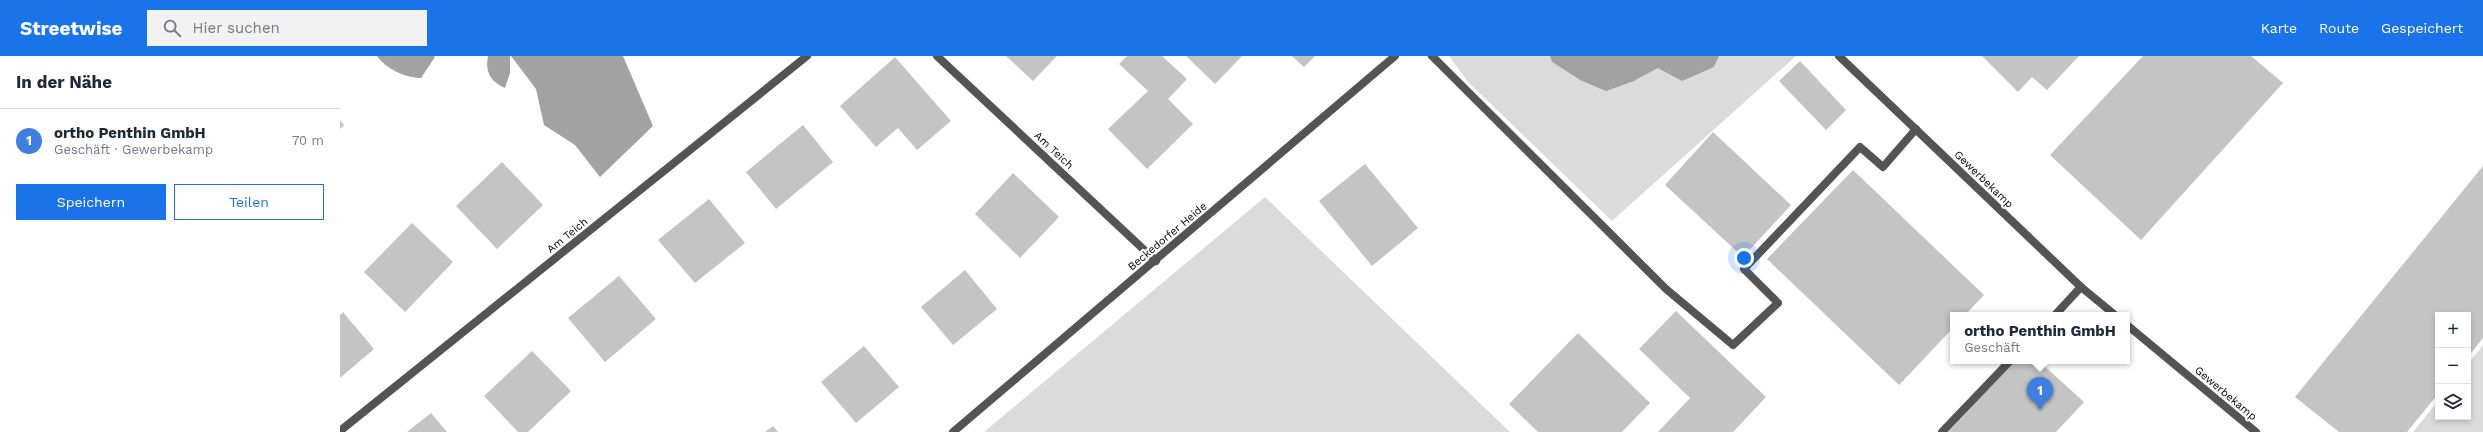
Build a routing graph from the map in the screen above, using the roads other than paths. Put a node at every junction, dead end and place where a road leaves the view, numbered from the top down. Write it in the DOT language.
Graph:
graph roads {
  1 [pos="807,56"];
  2 [pos="937,56"];
  3 [pos="1395,56"];
  4 [pos="1432,56"];
  5 [pos="1839,56"];
  6 [pos="1916,129"];
  7 [pos="1156,261"];
  8 [pos="2081,287"];
  9 [pos="2058,312"];
  10 [pos="2111,312"];
  11 [pos="2130,327"];
  12 [pos="2007,364"];
  13 [pos="340,431"];
  14 [pos="953,432"];
  15 [pos="1942,432"];
  16 [pos="2256,432"];
  1 -- 13 [label="street, Am Teich"];
  2 -- 7 [label="street, Am Teich"];
  3 -- 7 [label="street, Beckedorfer Heide"];
  4 -- 6 [label="street"];
  5 -- 6 [label="street, Gewerbekamp"];
  6 -- 8 [label="street, Gewerbekamp"];
  7 -- 14 [label="street, Beckedorfer Heide"];
  8 -- 9 [label="street"];
  8 -- 10 [label="street, Gewerbekamp"];
  11 -- 16 [label="street, Gewerbekamp"];
  12 -- 15 [label="street"];
}
